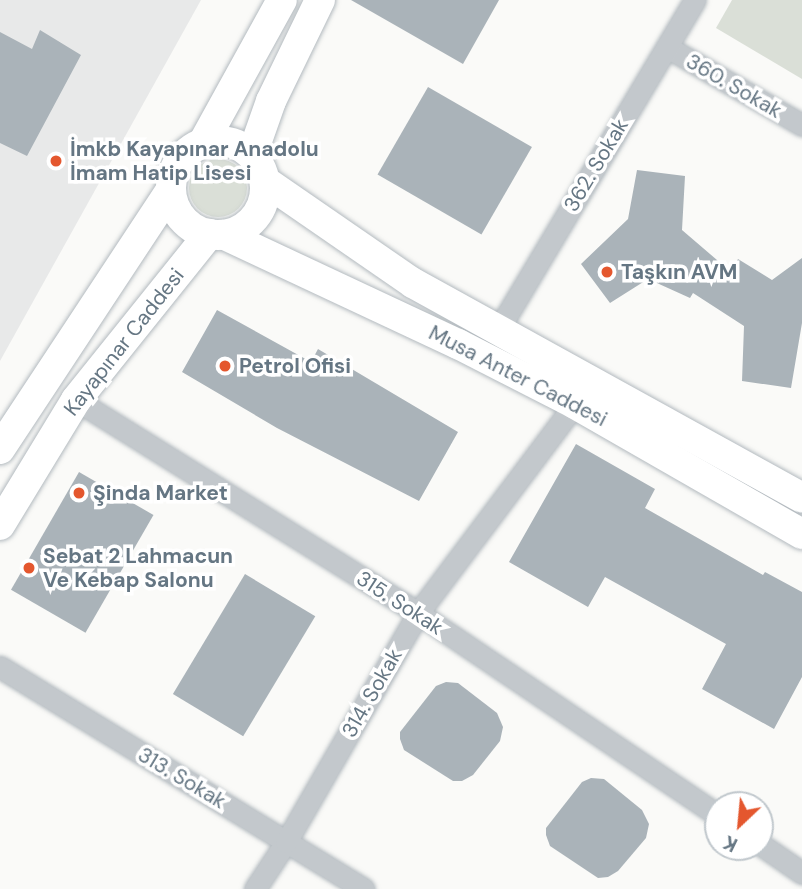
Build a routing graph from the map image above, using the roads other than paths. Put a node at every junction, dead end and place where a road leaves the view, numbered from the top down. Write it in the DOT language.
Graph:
graph roads {
  1 [pos="282,0"];
  2 [pos="320,0"];
  3 [pos="695,0"];
  4 [pos="667,47"];
  5 [pos="802,125"];
  6 [pos="203,143"];
  7 [pos="252,155"];
  8 [pos="265,181"];
  9 [pos="171,190"];
  10 [pos="217,234"];
  11 [pos="498,330"];
  12 [pos="76,400"];
  13 [pos="575,404"];
  14 [pos="0,449"];
  15 [pos="802,498"];
  16 [pos="0,525"];
  17 [pos="802,534"];
  18 [pos="418,613"];
  19 [pos="0,667"];
  20 [pos="704,807"];
  21 [pos="286,842"];
  22 [pos="774,854"];
  23 [pos="802,873"];
  24 [pos="255,889"];
  25 [pos="363,889"];
  1 -- 6 [label="main road"];
  2 -- 7 [label="main road"];
  3 -- 4 [label="street, 362. Sokak"];
  4 -- 5 [label="street, 360. Sokak"];
  4 -- 11 [label="street, 362. Sokak"];
  6 -- 7 [label="main road"];
  6 -- 9 [label="main road"];
  7 -- 8 [label="main road"];
  8 -- 10 [label="main road"];
  8 -- 11 [label="main road, Musa Anter Caddesi"];
  9 -- 10 [label="main road"];
  9 -- 14 [label="main road, Kayapınar Caddesi"];
  10 -- 12 [label="main road, Kayapınar Caddesi"];
  10 -- 13 [label="main road, Musa Anter Caddesi"];
  11 -- 15 [label="main road, Musa Anter Caddesi"];
  12 -- 16 [label="main road, Kayapınar Caddesi"];
  12 -- 18 [label="street, 315. Sokak"];
  13 -- 17 [label="main road, Musa Anter Caddesi"];
  13 -- 18 [label="street, 314. Sokak"];
  18 -- 20 [label="street, 315. Sokak"];
  18 -- 21 [label="street, 314. Sokak"];
  19 -- 21 [label="street, 313. Sokak"];
  21 -- 24 [label="street, 314. Sokak"];
  21 -- 25 [label="street, 313. Sokak"];
  22 -- 23 [label="street"];
}
